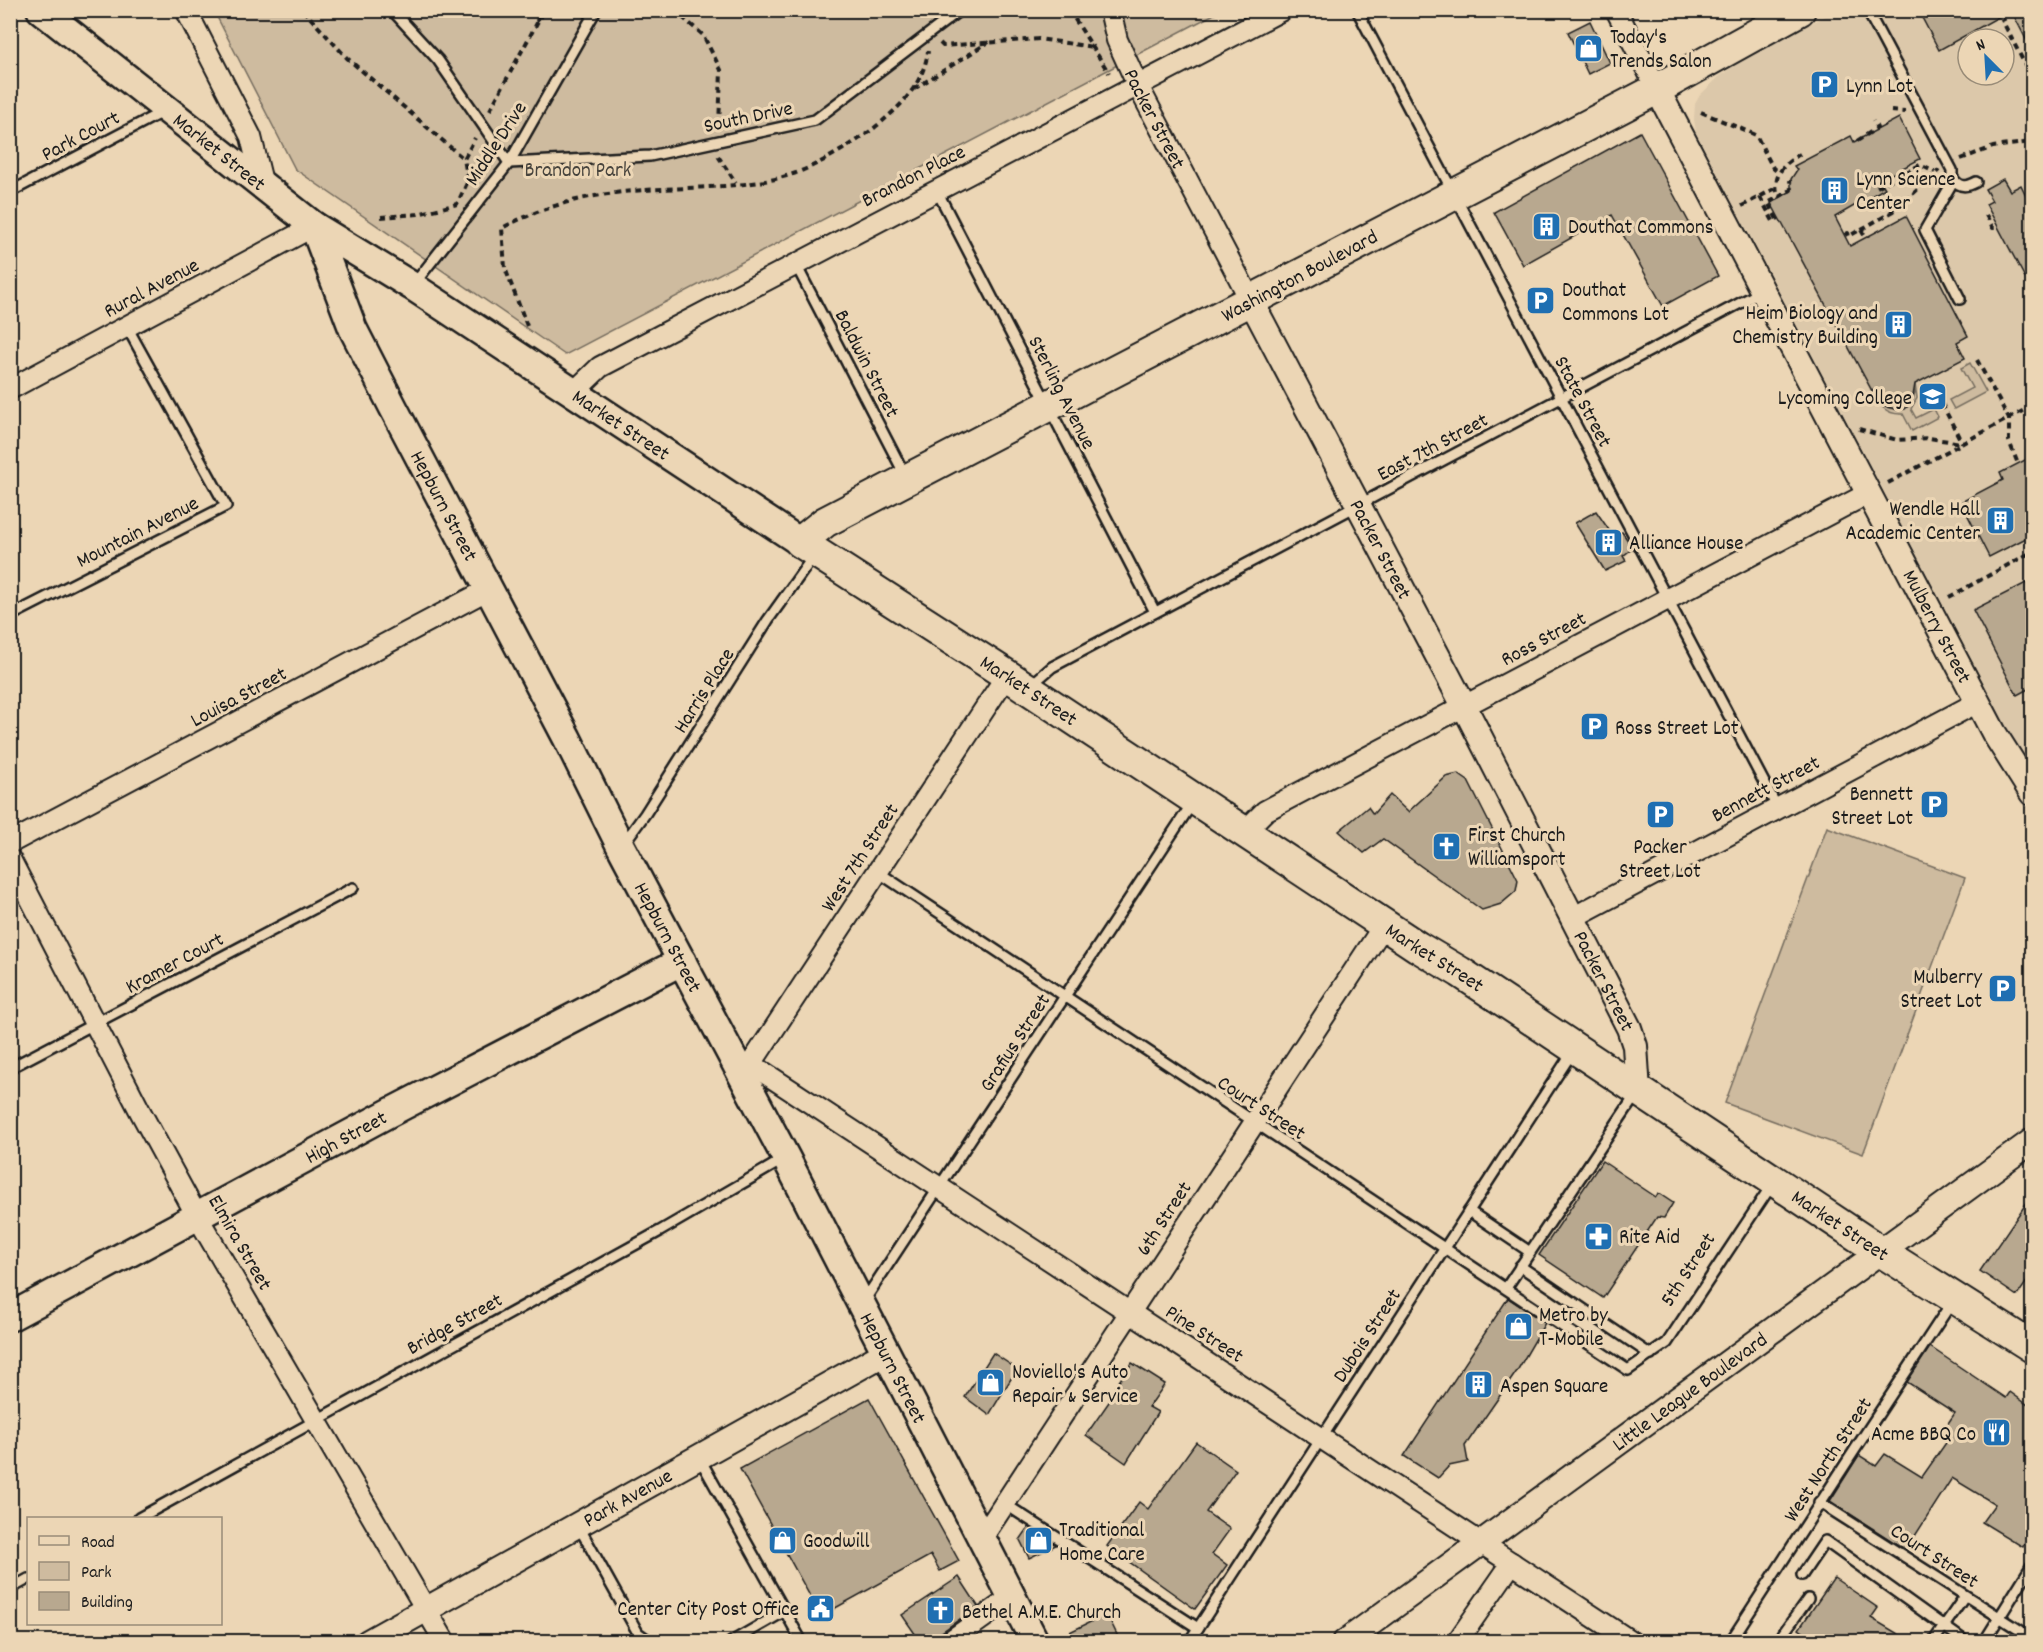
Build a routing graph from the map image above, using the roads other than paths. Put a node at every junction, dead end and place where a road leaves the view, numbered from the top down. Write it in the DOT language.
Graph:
graph roads {
  1 [pos="40,10"];
  2 [pos="186,10"];
  3 [pos="392,10"];
  4 [pos="596,10"];
  5 [pos="960,10"];
  6 [pos="1110,10"];
  7 [pos="1282,10"];
  8 [pos="1357,10"];
  9 [pos="1616,10"];
  10 [pos="1800,10"];
  11 [pos="1866,10"];
  12 [pos="1138,86"];
  13 [pos="1657,89"];
  14 [pos="166,110"];
  15 [pos="509,163"];
  16 [pos="1953,178"];
  17 [pos="1976,182"];
  18 [pos="263,186"];
  19 [pos="936,190"];
  20 [pos="10,192"];
  21 [pos="1454,195"];
  22 [pos="314,226"];
  23 [pos="795,263"];
  24 [pos="412,286"];
  25 [pos="1763,291"];
  26 [pos="1960,299"];
  27 [pos="1251,301"];
  28 [pos="127,327"];
  29 [pos="10,389"];
  30 [pos="573,393"];
  31 [pos="1562,398"];
  32 [pos="1050,405"];
  33 [pos="908,479"];
  34 [pos="1878,488"];
  35 [pos="1357,505"];
  36 [pos="808,548"];
  37 [pos="487,590"];
  38 [pos="1666,600"];
  39 [pos="1155,612"];
  40 [pos="10,616"];
  41 [pos="1018,682"];
  42 [pos="1978,702"];
  43 [pos="1464,706"];
  44 [pos="2032,793"];
  45 [pos="1195,800"];
  46 [pos="1778,809"];
  47 [pos="1244,832"];
  48 [pos="10,843"];
  49 [pos="621,847"];
  50 [pos="10,859"];
  51 [pos="878,872"];
  52 [pos="353,888"];
  53 [pos="1574,917"];
  54 [pos="1384,925"];
  55 [pos="682,961"];
  56 [pos="1065,998"];
  57 [pos="95,1023"];
  58 [pos="1574,1049"];
  59 [pos="746,1067"];
  60 [pos="10,1068"];
  61 [pos="1638,1091"];
  62 [pos="1253,1124"];
  63 [pos="2032,1141"];
  64 [pos="786,1158"];
  65 [pos="1774,1181"];
  66 [pos="939,1187"];
  67 [pos="1469,1211"];
  68 [pos="197,1216"];
  69 [pos="1446,1247"];
  70 [pos="1880,1251"];
  71 [pos="1530,1252"];
  72 [pos="1520,1266"];
  73 [pos="1506,1287"];
  74 [pos="1955,1298"];
  75 [pos="862,1304"];
  76 [pos="1130,1313"];
  77 [pos="10,1317"];
  78 [pos="2032,1347"];
  79 [pos="887,1352"];
  80 [pos="1651,1355"];
  81 [pos="1628,1370"];
  82 [pos="317,1420"];
  83 [pos="1321,1438"];
  84 [pos="699,1456"];
  85 [pos="1818,1502"];
  86 [pos="1005,1504"];
  87 [pos="141,1517"];
  88 [pos="578,1525"];
  89 [pos="982,1538"];
  90 [pos="1481,1542"];
  91 [pos="1512,1563"];
  92 [pos="2032,1565"];
  93 [pos="1802,1575"];
  94 [pos="27,1580"];
  95 [pos="10,1589"];
  96 [pos="1965,1596"];
  97 [pos="1012,1597"];
  98 [pos="1808,1599"];
  99 [pos="426,1609"];
  100 [pos="785,1611"];
  101 [pos="1999,1617"];
  102 [pos="1944,1626"];
  103 [pos="1198,1628"];
  104 [pos="2032,1638"];
  105 [pos="368,1641"];
  106 [pos="445,1641"];
  107 [pos="651,1641"];
  108 [pos="731,1641"];
  109 [pos="802,1641"];
  110 [pos="949,1641"];
  111 [pos="1035,1641"];
  112 [pos="1188,1641"];
  113 [pos="1345,1641"];
  114 [pos="1457,1641"];
  115 [pos="1632,1641"];
  116 [pos="1730,1641"];
  117 [pos="1779,1641"];
  118 [pos="1933,1641"];
  119 [pos="1966,1641"];
  120 [pos="1984,1641"];
  1 -- 14 [label="main road, Market Street"];
  2 -- 18 [label="street"];
  3 -- 15 [label="lane"];
  4 -- 15 [label="lane, Middle Drive"];
  5 -- 15 [label="lane, South Drive"];
  6 -- 12 [label="street, Packer Street"];
  7 -- 12 [label="street, Brandon Place"];
  8 -- 21 [label="lane, State Street"];
  9 -- 13 [label="street, Mulberry Street"];
  10 -- 13 [label="main road, Washington Boulevard"];
  11 -- 16 [label="lane"];
  12 -- 19 [label="street, Brandon Place"];
  12 -- 27 [label="street, Packer Street"];
  13 -- 21 [label="main road, Washington Boulevard"];
  13 -- 25 [label="street, Mulberry Street"];
  14 -- 18 [label="main road, Market Street"];
  14 -- 20 [label="lane, Park Court"];
  15 -- 24 [label="lane, Middle Drive"];
  16 -- 17 [label="lane"];
  16 -- 26 [label="lane"];
  18 -- 22 [label="main road, Market Street"];
  19 -- 23 [label="street, Brandon Place"];
  19 -- 32 [label="lane, Sterling Avenue"];
  21 -- 27 [label="main road, Washington Boulevard"];
  21 -- 31 [label="lane, State Street"];
  22 -- 24 [label="main road, Market Street"];
  22 -- 28 [label="street, Rural Avenue"];
  22 -- 37 [label="main road, Hepburn Street"];
  23 -- 30 [label="street, Brandon Place"];
  23 -- 33 [label="lane, Baldwin Street"];
  24 -- 30 [label="main road, Market Street"];
  25 -- 31 [label="lane, East 7th Street"];
  25 -- 34 [label="street, Mulberry Street"];
  27 -- 32 [label="main road, Washington Boulevard"];
  27 -- 35 [label="street, Packer Street"];
  28 -- 29 [label="street, Rural Avenue"];
  28 -- 40 [label="lane, Mountain Avenue"];
  30 -- 36 [label="main road, Market Street"];
  31 -- 35 [label="lane, East 7th Street"];
  31 -- 38 [label="lane, State Street"];
  32 -- 33 [label="main road, Washington Boulevard"];
  32 -- 39 [label="lane, Sterling Avenue"];
  33 -- 36 [label="main road, Washington Boulevard"];
  34 -- 38 [label="street, Ross Street"];
  34 -- 42 [label="street, Mulberry Street"];
  35 -- 39 [label="lane, East 7th Street"];
  35 -- 43 [label="street, Packer Street"];
  36 -- 41 [label="main road, Market Street"];
  36 -- 49 [label="lane, Harris Place"];
  37 -- 48 [label="street, Louisa Street"];
  37 -- 49 [label="main road, Hepburn Street"];
  38 -- 43 [label="street, Ross Street"];
  38 -- 46 [label="lane, State Street"];
  39 -- 41 [label="lane, East 7th Street"];
  41 -- 45 [label="main road, Market Street"];
  41 -- 51 [label="street, West 7th Street"];
  42 -- 44 [label="street, Mulberry Street"];
  42 -- 46 [label="street, Bennett Street"];
  43 -- 47 [label="street, Ross Street"];
  43 -- 53 [label="street, Packer Street"];
  45 -- 47 [label="main road, Market Street"];
  45 -- 56 [label="lane, Grafius Street"];
  46 -- 53 [label="street, Bennett Street"];
  47 -- 54 [label="main road, Market Street"];
  49 -- 55 [label="main road, Hepburn Street"];
  50 -- 57 [label="street, Elmira Street"];
  51 -- 56 [label="lane, Court Street"];
  51 -- 59 [label="street, West 7th Street"];
  52 -- 57 [label="lane, Kramer Court"];
  53 -- 61 [label="street, Packer Street"];
  54 -- 58 [label="main road, Market Street"];
  54 -- 62 [label="street, 6th Street"];
  55 -- 59 [label="main road, Hepburn Street"];
  55 -- 68 [label="main road, High Street"];
  56 -- 62 [label="lane, Court Street"];
  56 -- 66 [label="lane, Grafius Street"];
  57 -- 60 [label="lane, Kramer Court"];
  57 -- 68 [label="street, Elmira Street"];
  58 -- 61 [label="main road, Market Street"];
  58 -- 67 [label="lane, Dubois Street"];
  59 -- 64 [label="main road, Hepburn Street"];
  59 -- 66 [label="street, Pine Street"];
  61 -- 65 [label="main road, Market Street"];
  61 -- 71 [label="lane"];
  62 -- 69 [label="lane, Court Street"];
  62 -- 76 [label="street, 6th Street"];
  63 -- 70 [label="street, Little League Boulevard"];
  64 -- 75 [label="main road, Hepburn Street"];
  64 -- 82 [label="lane, Bridge Street"];
  65 -- 70 [label="main road, Market Street"];
  65 -- 80 [label="lane, 5th Street"];
  66 -- 75 [label="lane, Grafius Street"];
  66 -- 76 [label="street, Pine Street"];
  67 -- 69 [label="lane, Dubois Street"];
  67 -- 71 [label="lane"];
  68 -- 77 [label="main road, High Street"];
  68 -- 82 [label="street, Elmira Street"];
  69 -- 73 [label="lane, Court Street"];
  69 -- 83 [label="lane, Dubois Street"];
  70 -- 74 [label="main road, Market Street"];
  70 -- 90 [label="street, Little League Boulevard"];
  71 -- 72 [label="lane"];
  72 -- 73 [label="lane"];
  72 -- 80 [label="lane"];
  73 -- 81 [label="lane, Court Street"];
  74 -- 78 [label="main road, Market Street"];
  74 -- 85 [label="lane, West North Street"];
  75 -- 79 [label="main road, Hepburn Street"];
  76 -- 83 [label="street, Pine Street"];
  76 -- 86 [label="street, 6th Street"];
  79 -- 84 [label="street, Park Avenue"];
  79 -- 89 [label="main road, Hepburn Street"];
  80 -- 81 [label="lane, 5th Street"];
  82 -- 87 [label="lane, Bridge Street"];
  82 -- 99 [label="street, Elmira Street"];
  83 -- 90 [label="street, Pine Street"];
  83 -- 103 [label="lane, Dubois Street"];
  84 -- 88 [label="street, Park Avenue"];
  84 -- 100 [label="lane"];
  85 -- 96 [label="lane, Court Street"];
  85 -- 116 [label="lane, West North Street"];
  86 -- 89 [label="street, 6th Street"];
  86 -- 103 [label="lane"];
  88 -- 99 [label="street, Park Avenue"];
  88 -- 107 [label="lane"];
  89 -- 97 [label="main road, Hepburn Street"];
  90 -- 91 [label="street, Pine Street"];
  90 -- 113 [label="street, Little League Boulevard"];
  91 -- 114 [label="street"];
  91 -- 115 [label="street, Pine Street"];
  92 -- 101 [label="lane"];
  93 -- 102 [label="lane"];
  94 -- 95 [label="lane"];
  96 -- 101 [label="lane, Court Street"];
  96 -- 102 [label="lane"];
  97 -- 110 [label="street"];
  97 -- 111 [label="main road, Hepburn Street"];
  98 -- 117 [label="lane"];
  99 -- 105 [label="street, Park Avenue"];
  99 -- 106 [label="street, Elmira Street"];
  100 -- 108 [label="lane"];
  100 -- 109 [label="lane"];
  101 -- 104 [label="lane, Court Street"];
  101 -- 120 [label="lane"];
  102 -- 118 [label="lane"];
  102 -- 119 [label="lane"];
  103 -- 112 [label="lane, Dubois Street"];
}
